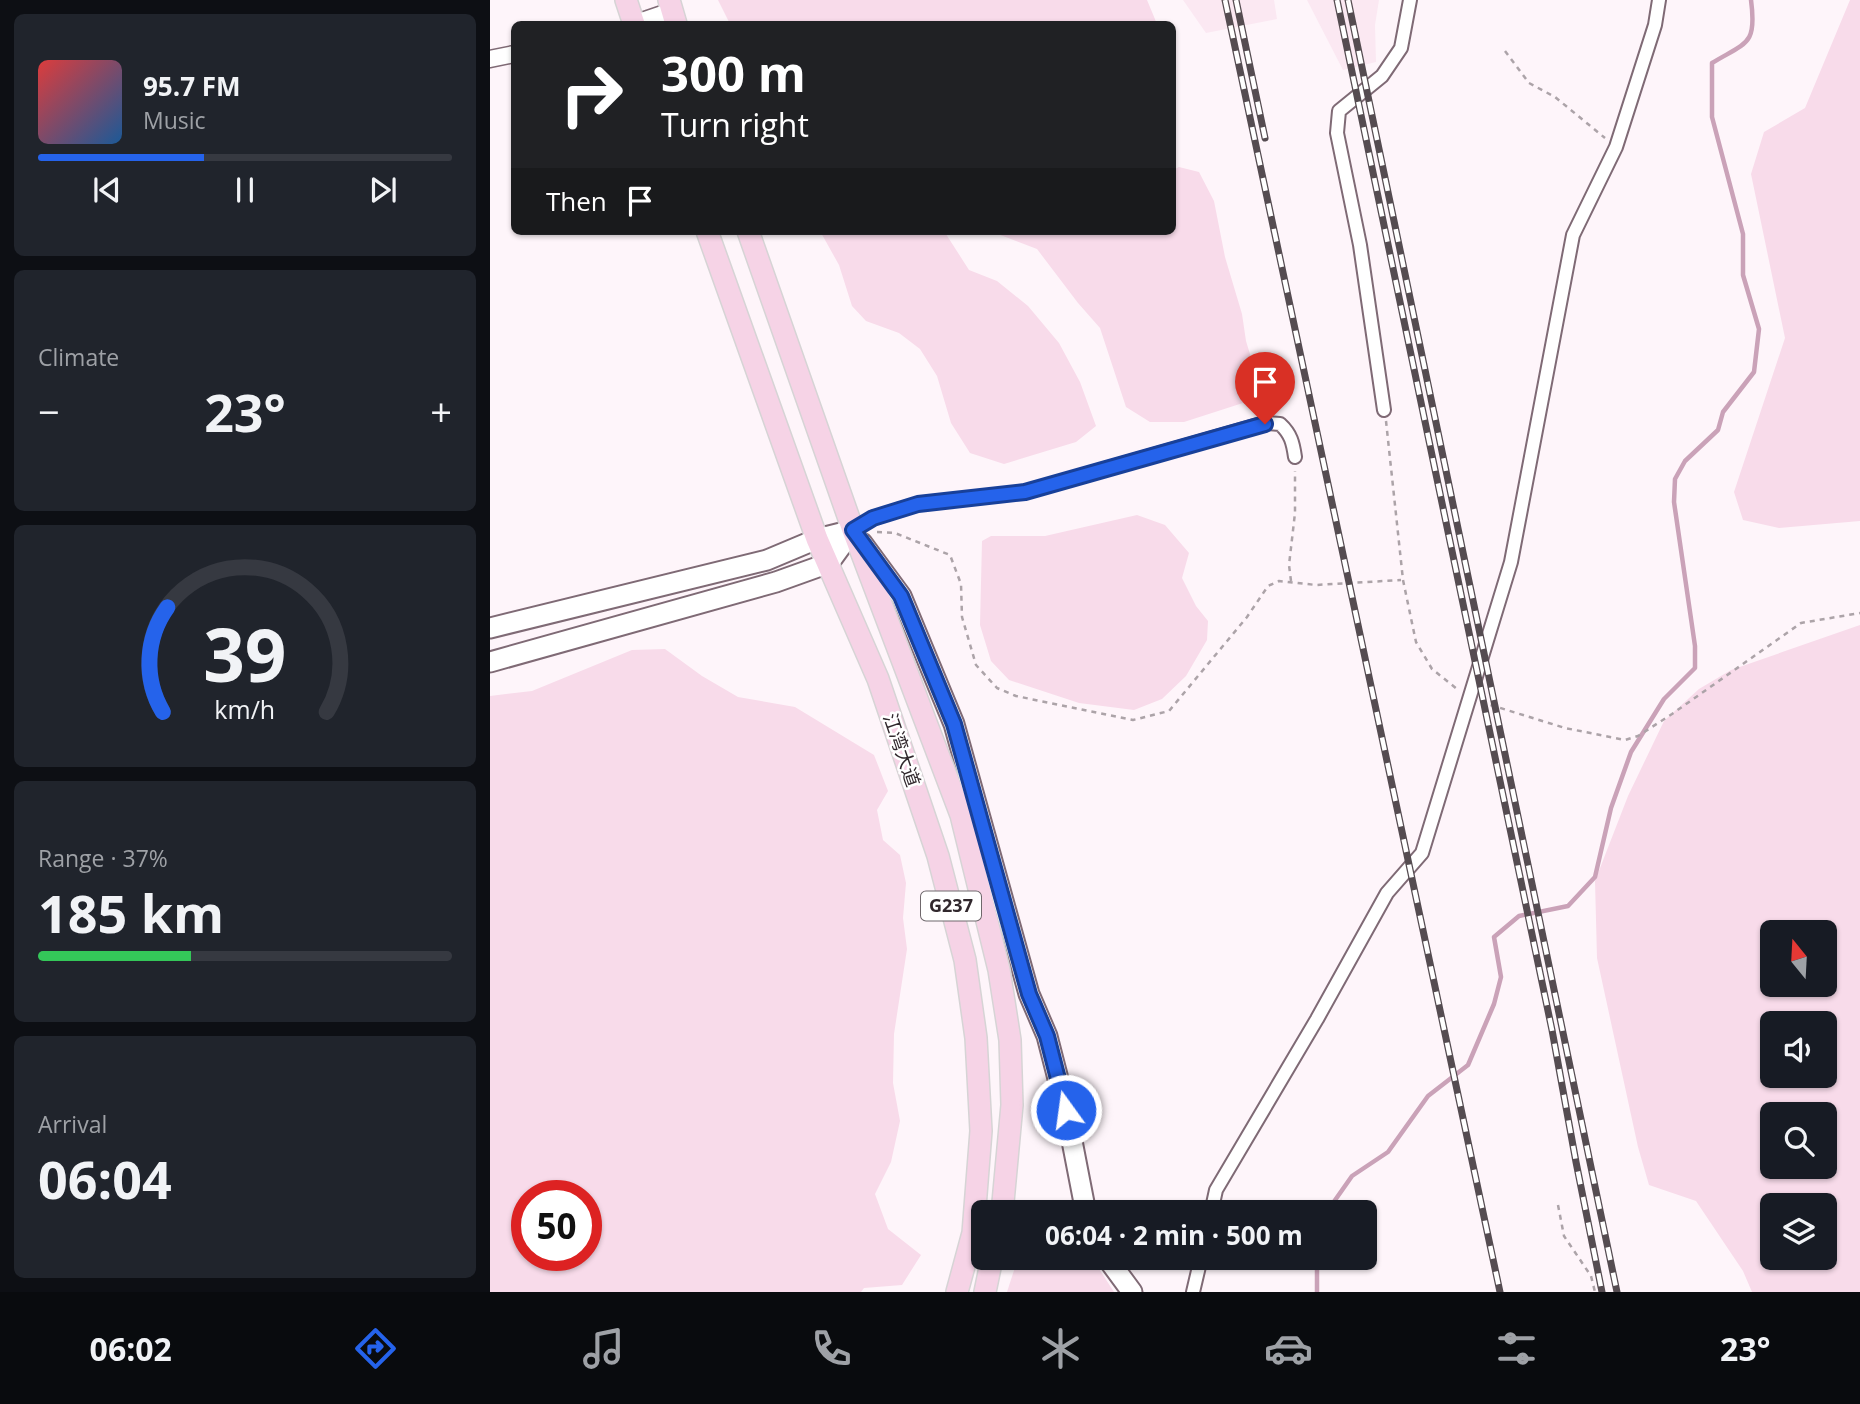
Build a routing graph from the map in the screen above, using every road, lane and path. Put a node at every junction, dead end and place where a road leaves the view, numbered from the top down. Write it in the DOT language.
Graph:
graph roads {
  1 [pos="626,0"];
  2 [pos="1410,0"];
  3 [pos="1659,0"];
  4 [pos="672,12"];
  5 [pos="633,21"];
  6 [pos="644,21"];
  7 [pos="1505,51"];
  8 [pos="511,55"];
  9 [pos="490,59"];
  10 [pos="1616,146"];
  11 [pos="708,235"];
  12 [pos="749,235"];
  13 [pos="1384,411"];
  14 [pos="1295,457"];
  15 [pos="853,530"];
  16 [pos="817,539"];
  17 [pos="829,563"];
  18 [pos="1403,580"];
  19 [pos="1291,581"];
  20 [pos="1860,612"];
  21 [pos="490,628"];
  22 [pos="490,662"];
  23 [pos="1468,698"];
  24 [pos="1003,1200"];
  25 [pos="1082,1200"];
  26 [pos="1214,1200"];
  27 [pos="1558,1205"];
  28 [pos="990,1270"];
  29 [pos="1116,1270"];
  30 [pos="1198,1270"];
  31 [pos="957,1292"];
  32 [pos="985,1292"];
  33 [pos="1132,1292"];
  34 [pos="1193,1292"];
  35 [pos="1595,1292"];
  1 -- 5 [label="highway"];
  2 -- 13 [label="street"];
  3 -- 10 [label="street"];
  4 -- 6 [label="street"];
  7 -- 10 [label="path"];
  8 -- 9 [label="street"];
  10 -- 23 [label="street"];
  11 -- 16 [label="highway, 江湾大道 / G237"];
  12 -- 15 [label="highway, 江湾大道 / G237"];
  13 -- 18 [label="path"];
  14 -- 15 [label="street"];
  14 -- 19 [label="path"];
  15 -- 16 [label="main road"];
  15 -- 17 [label="main road"];
  15 -- 19 [label="path"];
  15 -- 24 [label="highway, 江湾大道 / G237"];
  15 -- 25 [label="main road"];
  16 -- 17 [label="highway, 江湾大道 / G237"];
  16 -- 21 [label="main road"];
  17 -- 22 [label="main road"];
  17 -- 31 [label="highway, 江湾大道 / G237"];
  18 -- 19 [label="path"];
  18 -- 23 [label="path"];
  20 -- 23 [label="path"];
  23 -- 26 [label="street"];
  27 -- 35 [label="path"];
  28 -- 32 [label="highway"];
  29 -- 33 [label="main road"];
  30 -- 34 [label="street"];
}
